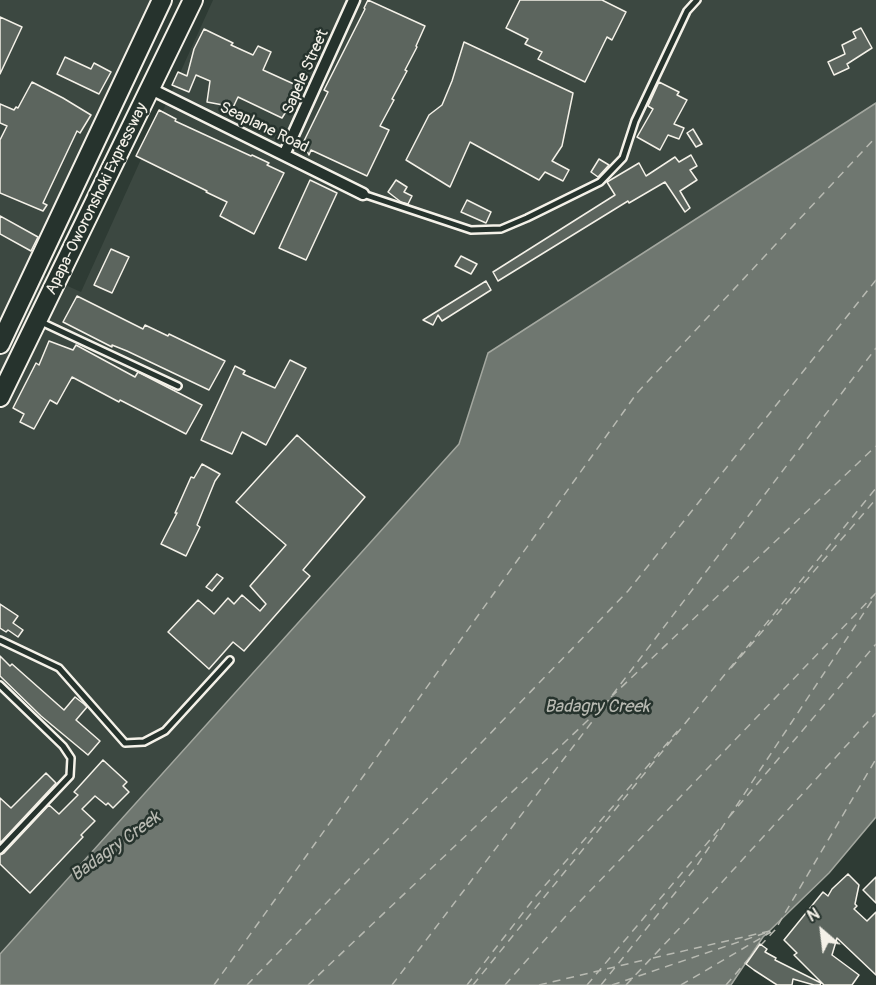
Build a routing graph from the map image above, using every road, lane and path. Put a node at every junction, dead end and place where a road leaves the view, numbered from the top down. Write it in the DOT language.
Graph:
graph roads {
  1 [pos="162,0"];
  2 [pos="193,0"];
  3 [pos="354,0"];
  4 [pos="697,0"];
  5 [pos="151,89"];
  6 [pos="284,155"];
  7 [pos="363,195"];
  8 [pos="37,320"];
  9 [pos="0,344"];
  10 [pos="178,386"];
  11 [pos="0,397"];
  12 [pos="0,640"];
  13 [pos="230,660"];
  14 [pos="0,685"];
  15 [pos="0,850"];
  1 -- 9 [label="main road, Apapa-Oworonshoki Expressway"];
  2 -- 5 [label="main road, Apapa-Oworonshoki Expressway"];
  3 -- 6 [label="street, Sapele Street"];
  4 -- 7 [label="lane"];
  5 -- 6 [label="street, Seaplane Road"];
  5 -- 8 [label="main road, Apapa-Oworonshoki Expressway"];
  6 -- 7 [label="street, Seaplane Road"];
  8 -- 10 [label="lane"];
  8 -- 11 [label="main road, Apapa-Oworonshoki Expressway"];
  12 -- 13 [label="lane"];
  14 -- 15 [label="lane"];
}
